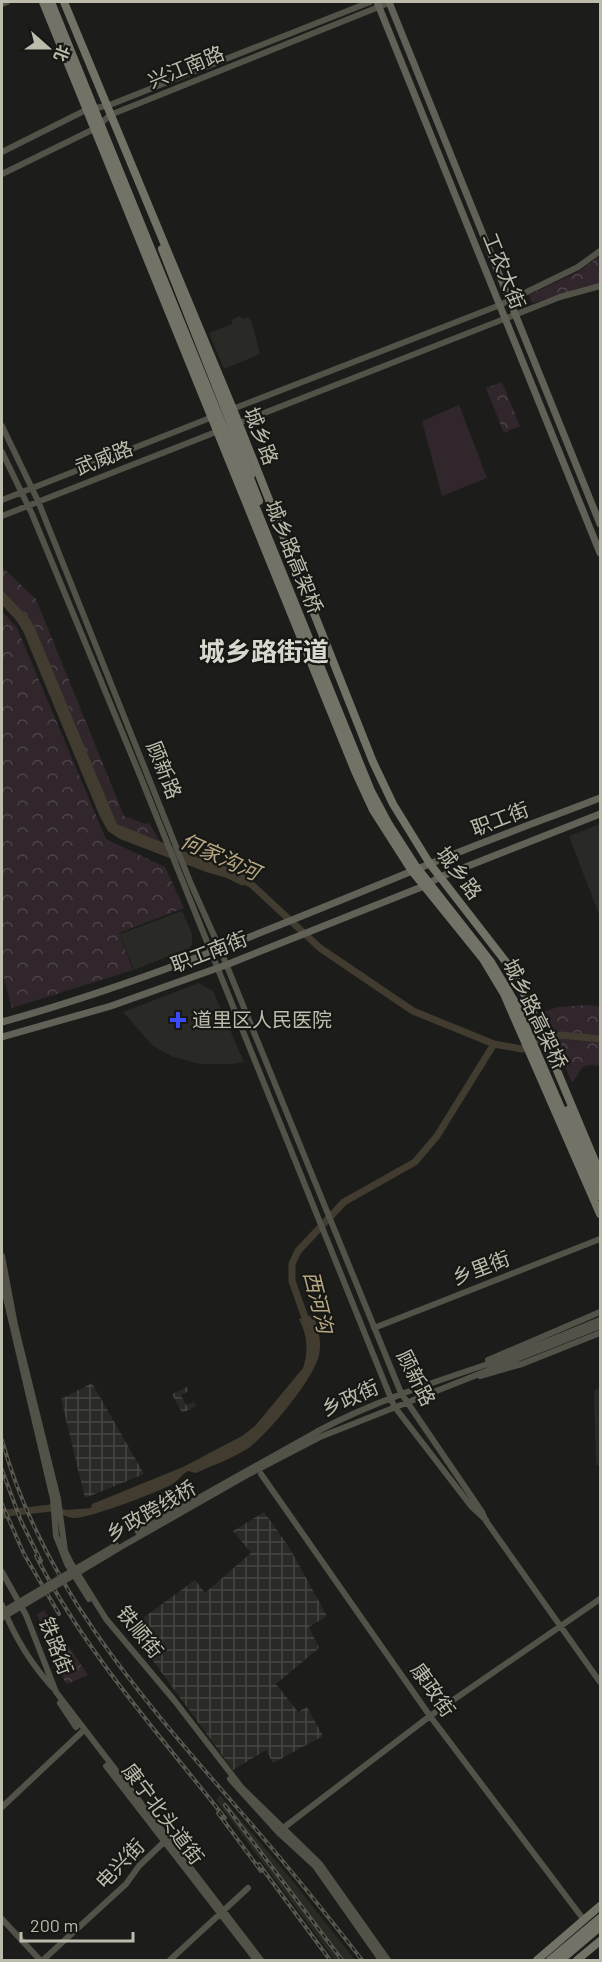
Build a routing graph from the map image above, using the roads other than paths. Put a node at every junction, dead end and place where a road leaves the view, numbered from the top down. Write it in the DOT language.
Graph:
graph roads {
  1 [pos="7,2"];
  2 [pos="43,2"];
  3 [pos="51,2"];
  4 [pos="57,2"];
  5 [pos="64,2"];
  6 [pos="370,2"];
  7 [pos="389,2"];
  8 [pos="2,4"];
  9 [pos="378,4"];
  10 [pos="107,106"];
  11 [pos="88,109"];
  12 [pos="110,115"];
  13 [pos="96,128"];
  14 [pos="2,152"];
  15 [pos="2,174"];
  16 [pos="152,216"];
  17 [pos="600,251"];
  18 [pos="600,286"];
  19 [pos="510,300"];
  20 [pos="500,305"];
  21 [pos="516,315"];
  22 [pos="506,319"];
  23 [pos="233,409"];
  24 [pos="212,417"];
  25 [pos="238,424"];
  26 [pos="2,426"];
  27 [pos="218,431"];
  28 [pos="2,452"];
  29 [pos="31,488"];
  30 [pos="21,492"];
  31 [pos="256,494"];
  32 [pos="2,500"];
  33 [pos="38,501"];
  34 [pos="27,506"];
  35 [pos="2,516"];
  36 [pos="600,524"];
  37 [pos="600,553"];
  38 [pos="600,798"];
  39 [pos="600,814"];
  40 [pos="430,864"];
  41 [pos="412,871"];
  42 [pos="440,877"];
  43 [pos="424,886"];
  44 [pos="220,949"];
  45 [pos="210,952"];
  46 [pos="226,965"];
  47 [pos="217,968"];
  48 [pos="2,1022"];
  49 [pos="2,1037"];
  50 [pos="600,1173"];
  51 [pos="600,1186"];
  52 [pos="600,1198"];
  53 [pos="600,1214"];
  54 [pos="600,1239"];
  55 [pos="2,1256"];
  56 [pos="2,1281"];
  57 [pos="600,1312"];
  58 [pos="600,1320"];
  59 [pos="600,1326"];
  60 [pos="374,1328"];
  61 [pos="600,1333"];
  62 [pos="486,1368"];
  63 [pos="464,1375"];
  64 [pos="401,1393"];
  65 [pos="391,1398"];
  66 [pos="405,1402"];
  67 [pos="394,1406"];
  68 [pos="319,1434"];
  69 [pos="261,1474"];
  70 [pos="56,1499"];
  71 [pos="486,1521"];
  72 [pos="59,1536"];
  73 [pos="2,1572"];
  74 [pos="2,1578"];
  75 [pos="600,1599"];
  76 [pos="2,1605"];
  77 [pos="2,1612"];
  78 [pos="2,1618"];
  79 [pos="8,1623"];
  80 [pos="560,1626"];
  81 [pos="2,1627"];
  82 [pos="600,1682"];
  83 [pos="50,1686"];
  84 [pos="56,1692"];
  85 [pos="430,1716"];
  86 [pos="82,1731"];
  87 [pos="2,1807"];
  88 [pos="282,1829"];
  89 [pos="166,1840"];
  90 [pos="248,1888"];
  91 [pos="600,1906"];
  92 [pos="222,1913"];
  93 [pos="600,1918"];
  94 [pos="2,1919"];
  95 [pos="584,1920"];
  96 [pos="600,1927"];
  97 [pos="600,1941"];
  98 [pos="371,1943"];
  99 [pos="41,1960"];
  100 [pos="170,1960"];
  101 [pos="256,1960"];
  102 [pos="261,1960"];
  103 [pos="379,1960"];
  104 [pos="389,1960"];
  105 [pos="537,1960"];
  106 [pos="550,1960"];
  107 [pos="561,1960"];
  108 [pos="577,1960"];
  1 -- 8 [label="main road"];
  2 -- 11 [label="highway, 城乡路"];
  3 -- 52 [label="highway, 城乡路高架桥, bridge"];
  4 -- 31 [label="highway, 城乡路高架桥, bridge"];
  5 -- 10 [label="highway, 城乡路"];
  6 -- 10 [label="main road, 兴江南路"];
  7 -- 9 [label="main road, 兴江南路"];
  7 -- 19 [label="main road, 工农大街"];
  9 -- 12 [label="main road, 兴江南路"];
  9 -- 20 [label="main road, 工农大街"];
  10 -- 11 [label="main road, 兴江南路"];
  10 -- 12 [label="highway, 城乡路"];
  11 -- 13 [label="highway, 城乡路"];
  11 -- 14 [label="main road, 兴江南路"];
  12 -- 13 [label="main road, 兴江南路"];
  12 -- 16 [label="highway, 城乡路"];
  13 -- 15 [label="main road, 兴江南路"];
  13 -- 24 [label="highway, 城乡路"];
  16 -- 23 [label="highway, 城乡路"];
  16 -- 31 [label="highway, bridge"];
  17 -- 19 [label="main road, 武威路"];
  18 -- 21 [label="main road, 武威路"];
  19 -- 20 [label="main road, 武威路"];
  19 -- 21 [label="main road, 工农大街"];
  20 -- 22 [label="main road, 工农大街"];
  20 -- 23 [label="main road, 武威路"];
  21 -- 22 [label="main road, 武威路"];
  21 -- 36 [label="main road, 工农大街"];
  22 -- 25 [label="main road, 武威路"];
  22 -- 37 [label="main road, 工农大街"];
  23 -- 24 [label="main road, 武威路"];
  23 -- 25 [label="highway, 城乡路"];
  24 -- 27 [label="highway, 城乡路"];
  24 -- 29 [label="main road, 武威路"];
  25 -- 27 [label="main road, 武威路"];
  25 -- 40 [label="highway, 城乡路"];
  26 -- 29 [label="main road, 顾新路"];
  27 -- 33 [label="main road, 武威路"];
  27 -- 41 [label="highway, 城乡路"];
  28 -- 30 [label="main road, 顾新路"];
  29 -- 30 [label="main road, 武威路"];
  29 -- 33 [label="main road, 顾新路"];
  30 -- 32 [label="main road, 武威路"];
  30 -- 34 [label="main road, 顾新路"];
  31 -- 51 [label="highway, 城乡路高架桥, bridge"];
  33 -- 34 [label="main road, 武威路"];
  33 -- 44 [label="main road, 顾新路"];
  34 -- 35 [label="main road, 武威路"];
  34 -- 45 [label="main road, 顾新路"];
  38 -- 40 [label="main road, 职工街"];
  39 -- 42 [label="main road, 职工街"];
  40 -- 41 [label="main road, 职工街"];
  40 -- 42 [label="highway, 城乡路"];
  41 -- 43 [label="highway, 城乡路"];
  41 -- 44 [label="main road, 职工南街"];
  42 -- 43 [label="main road, 职工街"];
  42 -- 50 [label="highway, 城乡路"];
  43 -- 46 [label="main road, 职工南街"];
  43 -- 53 [label="highway, 城乡路"];
  44 -- 45 [label="main road, 职工南街"];
  44 -- 46 [label="main road, 顾新路"];
  45 -- 47 [label="main road, 顾新路"];
  45 -- 48 [label="main road, 职工南街"];
  46 -- 47 [label="main road, 职工南街"];
  46 -- 60 [label="main road, 顾新路"];
  47 -- 49 [label="main road, 职工南街"];
  47 -- 65 [label="main road, 顾新路"];
  54 -- 60 [label="main road, 乡里街"];
  55 -- 70 [label="main road, 铁顺街"];
  56 -- 70 [label="main road, 铁顺街"];
  57 -- 63 [label="main road, 乡政街"];
  58 -- 62 [label="main road"];
  59 -- 62 [label="main road"];
  60 -- 64 [label="main road, 顾新路"];
  61 -- 63 [label="main road, 乡政街"];
  62 -- 63 [label="main road, 乡政街"];
  63 -- 64 [label="main road, 乡政街"];
  63 -- 66 [label="main road, 乡政街"];
  64 -- 65 [label="main road, 乡政街"];
  64 -- 66 [label="main road, 顾新路"];
  65 -- 67 [label="main road, 顾新路"];
  65 -- 68 [label="main road, 乡政街"];
  66 -- 67 [label="main road, 乡政街"];
  66 -- 71 [label="main road, 顾新路"];
  67 -- 68 [label="main road, 乡政街"];
  67 -- 71 [label="main road, 顾新路"];
  68 -- 77 [label="main road, bridge"];
  68 -- 78 [label="main road, 乡政跨线桥, bridge"];
  69 -- 85 [label="main road, 康政街"];
  70 -- 72 [label="main road, 铁顺街"];
  71 -- 80 [label="main road, 顾新路"];
  72 -- 88 [label="main road, 铁顺街"];
  72 -- 98 [label="main road, 铁顺街"];
  73 -- 84 [label="main road, 铁路街"];
  74 -- 83 [label="main road, 铁路街"];
  75 -- 80 [label="main road"];
  76 -- 79 [label="main road"];
  79 -- 81 [label="main road"];
  79 -- 83 [label="main road"];
  80 -- 82 [label="main road, 顾新路"];
  80 -- 85 [label="main road"];
  83 -- 84 [label="main road"];
  83 -- 86 [label="main road, 铁路街"];
  84 -- 86 [label="main road, 铁路街"];
  85 -- 88 [label="main road"];
  85 -- 95 [label="main road, 康政街"];
  86 -- 87 [label="main road"];
  86 -- 89 [label="main road, 康宁北头道街"];
  88 -- 98 [label="main road, 铁顺街"];
  89 -- 92 [label="main road, 康宁北头道街"];
  89 -- 99 [label="main road, 电兴街"];
  90 -- 92 [label="main road"];
  91 -- 95 [label="highway"];
  92 -- 100 [label="main road"];
  92 -- 101 [label="main road"];
  92 -- 102 [label="main road"];
  93 -- 106 [label="highway"];
  94 -- 99 [label="main road"];
  95 -- 105 [label="highway"];
  96 -- 107 [label="highway"];
  97 -- 108 [label="highway"];
  98 -- 103 [label="main road, 铁顺街"];
  98 -- 104 [label="main road"];
}
